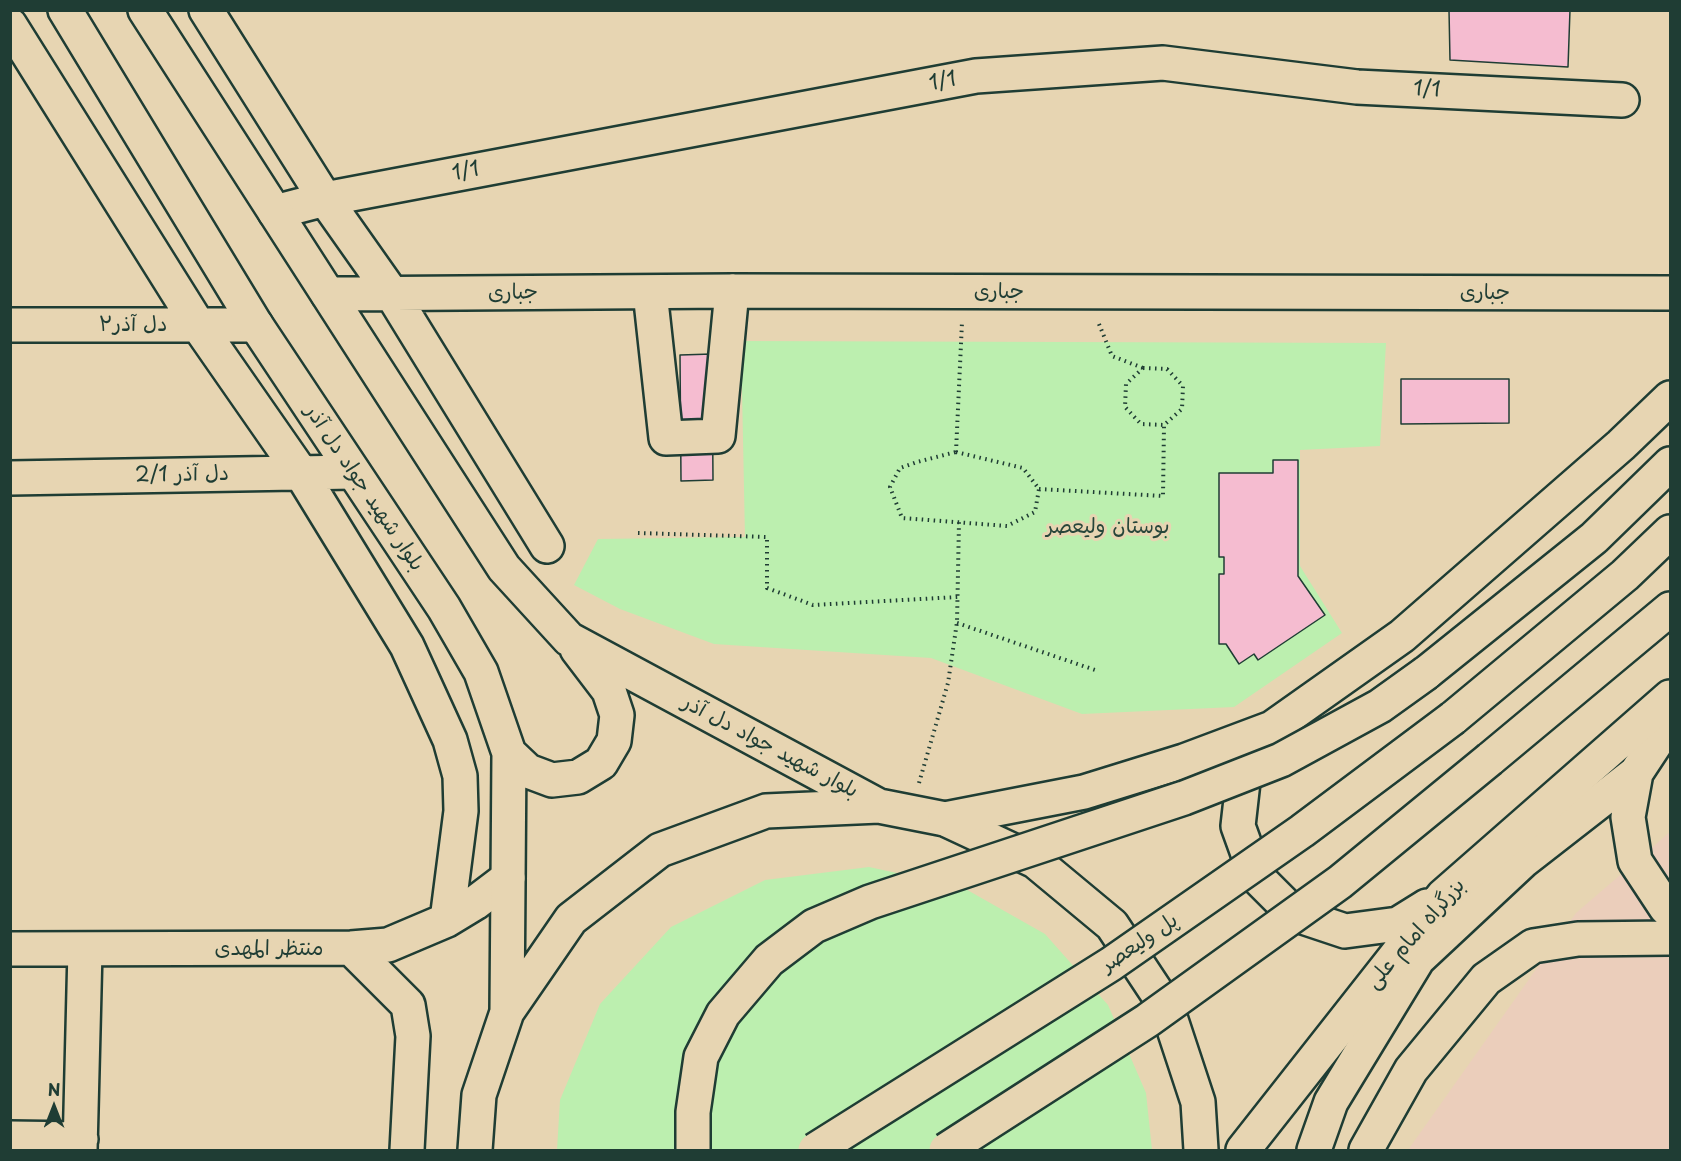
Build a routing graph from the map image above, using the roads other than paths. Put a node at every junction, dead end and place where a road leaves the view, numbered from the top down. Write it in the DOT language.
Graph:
graph roads {
  1 [pos="65,10"];
  2 [pos="145,10"];
  3 [pos="206,10"];
  4 [pos="10,25"];
  5 [pos="1622,100"];
  6 [pos="325,199"];
  7 [pos="275,212"];
  8 [pos="732,291"];
  9 [pos="650,292"];
  10 [pos="1671,293"];
  11 [pos="328,294"];
  12 [pos="392,294"];
  13 [pos="10,325"];
  14 [pos="198,325"];
  15 [pos="256,325"];
  16 [pos="1671,398"];
  17 [pos="1671,464"];
  18 [pos="353,472"];
  19 [pos="301,473"];
  20 [pos="10,478"];
  21 [pos="1671,532"];
  22 [pos="548,546"];
  23 [pos="1671,609"];
  24 [pos="569,639"];
  25 [pos="1671,697"];
  26 [pos="1671,726"];
  27 [pos="1272,728"];
  28 [pos="509,753"];
  29 [pos="1636,773"];
  30 [pos="879,806"];
  31 [pos="945,819"];
  32 [pos="508,878"];
  33 [pos="1443,896"];
  34 [pos="1671,911"];
  35 [pos="447,920"];
  36 [pos="1671,938"];
  37 [pos="351,948"];
  38 [pos="10,949"];
  39 [pos="85,950"];
  40 [pos="507,1012"];
  41 [pos="10,1138"];
  42 [pos="80,1145"];
  43 [pos="407,1150"];
  44 [pos="475,1150"];
  45 [pos="693,1150"];
  46 [pos="815,1150"];
  47 [pos="946,1150"];
  48 [pos="1200,1150"];
  49 [pos="1243,1150"];
  50 [pos="1314,1150"];
  51 [pos="1366,1150"];
  1 -- 15 [label="main road, بلوار شهید جواد دل آذر"];
  2 -- 7 [label="main road, بلوار شهید جواد دل آذر"];
  3 -- 6 [label="main road"];
  4 -- 14 [label="main road"];
  5 -- 6 [label="main road, 1/1"];
  6 -- 7 [label="main road, 1/1"];
  6 -- 12 [label="main road"];
  7 -- 11 [label="main road, بلوار شهید جواد دل آذر"];
  8 -- 9 [label="main road, جباری"];
  8 -- 9 [label="main road"];
  8 -- 10 [label="main road, جباری"];
  9 -- 12 [label="main road, جباری"];
  11 -- 12 [label="main road, جباری"];
  11 -- 24 [label="main road, بلوار شهید جواد دل آذر"];
  12 -- 22 [label="main road"];
  13 -- 14 [label="main road, دل آذر۲"];
  14 -- 15 [label="main road, دل آذر۲"];
  14 -- 19 [label="main road"];
  15 -- 18 [label="main road, بلوار شهید جواد دل آذر"];
  16 -- 27 [label="main road"];
  17 -- 45 [label="main road, bridge"];
  18 -- 19 [label="main road, دل آذر 2/1"];
  18 -- 28 [label="main road, بلوار شهید جواد دل آذر"];
  19 -- 20 [label="main road, دل آذر 2/1"];
  19 -- 35 [label="main road"];
  21 -- 46 [label="main road, پل ولیعصر, bridge"];
  23 -- 47 [label="main road, bridge"];
  24 -- 28 [label="main road"];
  24 -- 30 [label="main road, بلوار شهید جواد دل آذر"];
  25 -- 33 [label="main road, بزرگراه امام علی"];
  26 -- 29 [label="main road"];
  27 -- 31 [label="main road"];
  27 -- 33 [label="main road"];
  28 -- 32 [label="main road, بلوار شهید جواد دل آذر"];
  29 -- 34 [label="main road"];
  29 -- 50 [label="main road"];
  30 -- 31 [label="main road"];
  30 -- 40 [label="main road"];
  31 -- 48 [label="main road"];
  32 -- 35 [label="main road, منتظر المهدی"];
  32 -- 40 [label="main road, بلوار شهید جواد دل آذر"];
  33 -- 49 [label="main road, بزرگراه امام علی"];
  35 -- 37 [label="main road, منتظر المهدی"];
  36 -- 51 [label="main road"];
  37 -- 39 [label="main road, منتظر المهدی"];
  37 -- 43 [label="main road"];
  38 -- 39 [label="main road, منتظر المهدی"];
  39 -- 42 [label="main road"];
  40 -- 44 [label="main road"];
  41 -- 42 [label="main road"];
}
